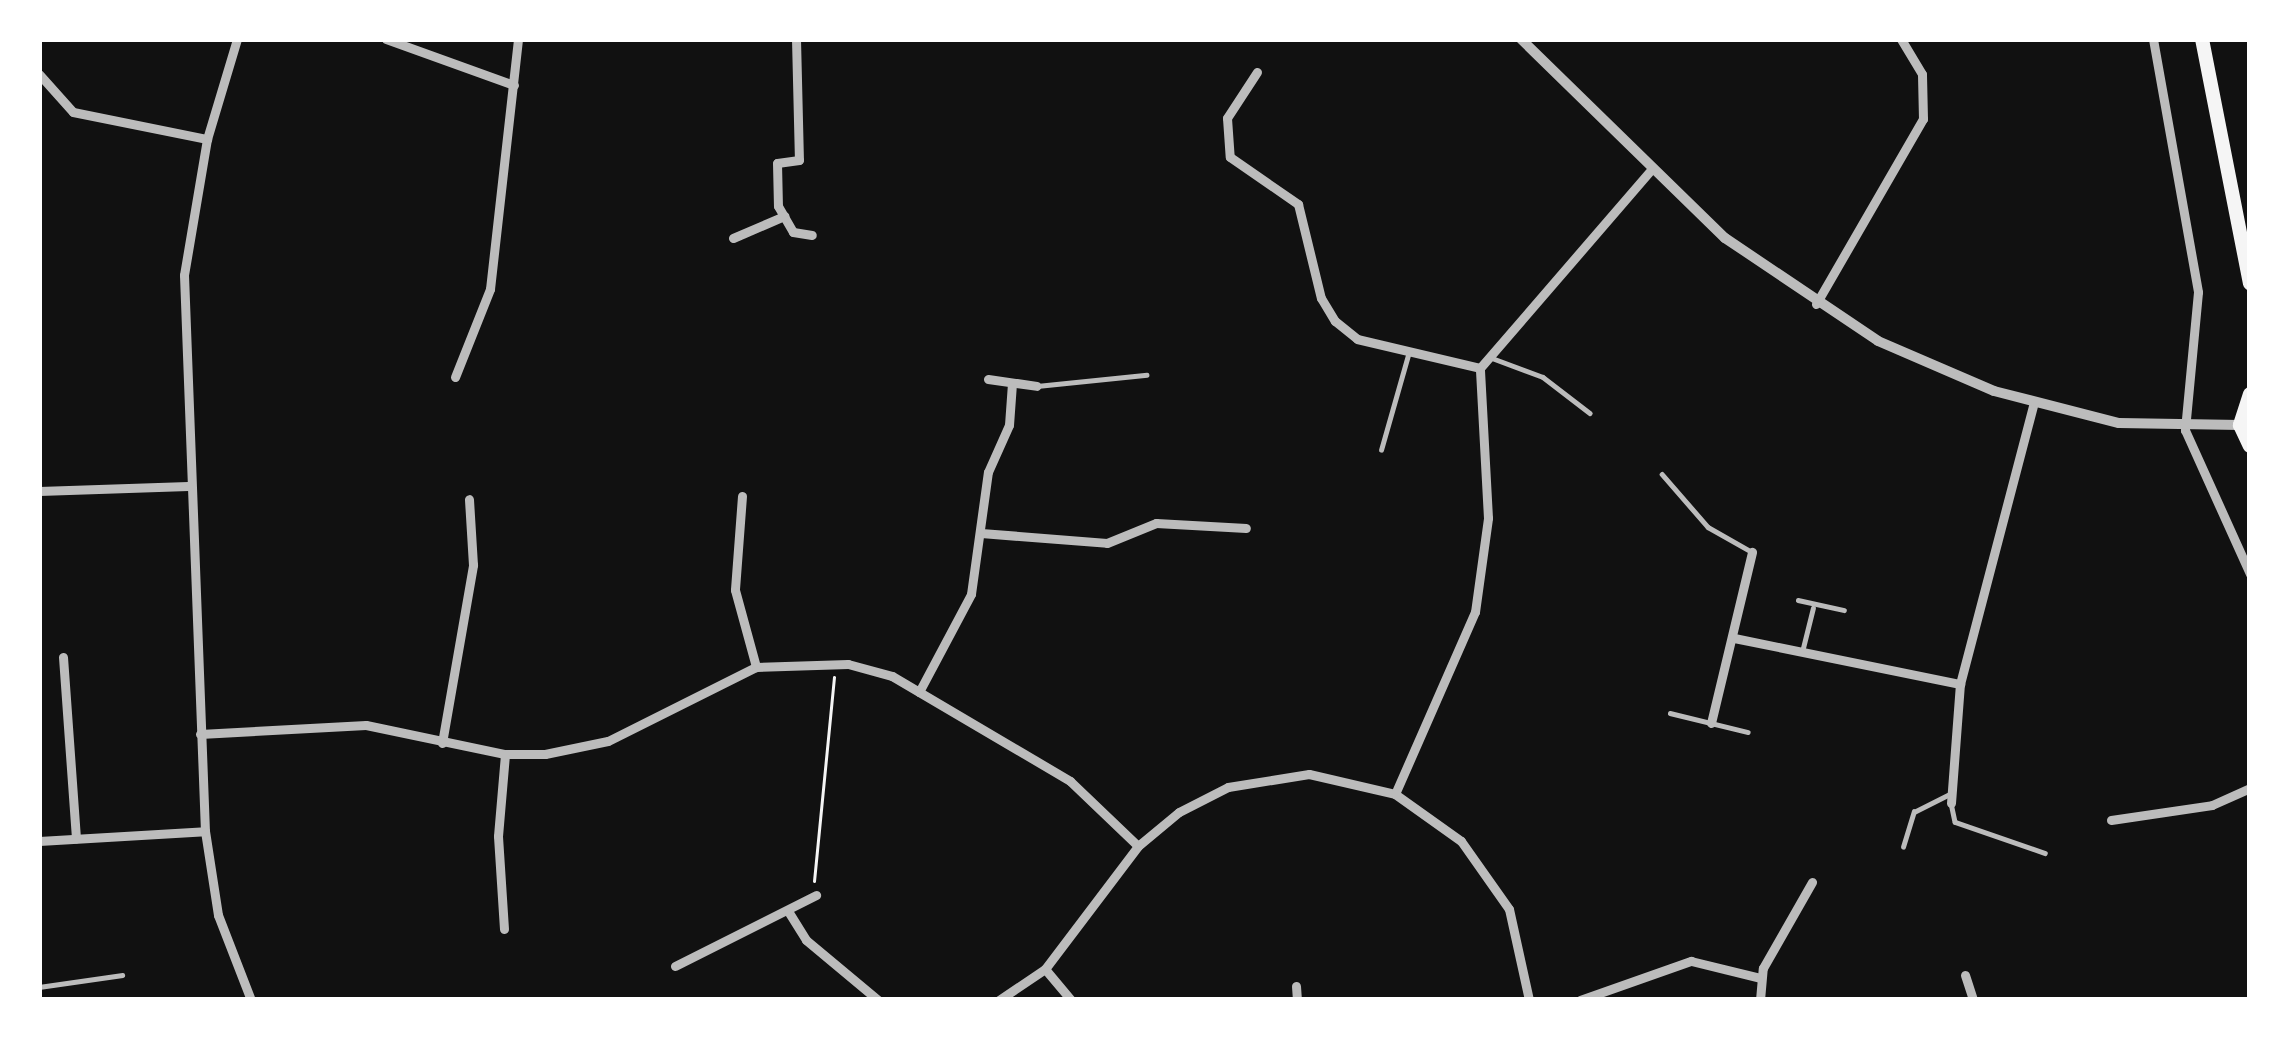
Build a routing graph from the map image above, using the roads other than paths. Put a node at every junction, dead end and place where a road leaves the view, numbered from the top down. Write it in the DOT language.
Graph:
graph roads {
  1 [pos="236,39"];
  2 [pos="386,39"];
  3 [pos="518,39"];
  4 [pos="796,39"];
  5 [pos="1521,39"];
  6 [pos="1901,39"];
  7 [pos="2153,39"];
  8 [pos="2201,39"];
  9 [pos="1257,72"];
  10 [pos="39,74"];
  11 [pos="514,85"];
  12 [pos="207,139"];
  13 [pos="1650,170"];
  14 [pos="784,216"];
  15 [pos="812,236"];
  16 [pos="733,238"];
  17 [pos="2250,283"];
  18 [pos="1816,304"];
  19 [pos="1409,352"];
  20 [pos="1487,355"];
  21 [pos="1480,368"];
  22 [pos="1146,375"];
  23 [pos="455,377"];
  24 [pos="988,379"];
  25 [pos="1012,383"];
  26 [pos="1036,386"];
  27 [pos="2249,399"];
  28 [pos="2034,402"];
  29 [pos="1590,412"];
  30 [pos="2240,425"];
  31 [pos="2185,430"];
  32 [pos="2250,446"];
  33 [pos="1381,451"];
  34 [pos="1662,475"];
  35 [pos="188,486"];
  36 [pos="39,491"];
  37 [pos="742,496"];
  38 [pos="470,499"];
  39 [pos="1246,528"];
  40 [pos="981,533"];
  41 [pos="1752,552"];
  42 [pos="2250,574"];
  43 [pos="1798,600"];
  44 [pos="1813,608"];
  45 [pos="1844,610"];
  46 [pos="1734,638"];
  47 [pos="1802,652"];
  48 [pos="63,657"];
  49 [pos="756,667"];
  50 [pos="1960,684"];
  51 [pos="920,692"];
  52 [pos="1670,713"];
  53 [pos="1711,724"];
  54 [pos="1748,732"];
  55 [pos="200,734"];
  56 [pos="442,743"];
  57 [pos="505,754"];
  58 [pos="2250,788"];
  59 [pos="1395,794"];
  60 [pos="1951,799"];
  61 [pos="2111,820"];
  62 [pos="205,831"];
  63 [pos="76,839"];
  64 [pos="39,842"];
  65 [pos="1138,846"];
  66 [pos="1903,847"];
  67 [pos="2045,853"];
  68 [pos="1812,882"];
  69 [pos="816,895"];
  70 [pos="788,911"];
  71 [pos="504,929"];
  72 [pos="675,966"];
  73 [pos="1045,969"];
  74 [pos="122,975"];
  75 [pos="1965,975"];
  76 [pos="1761,978"];
  77 [pos="1296,986"];
  78 [pos="39,987"];
  79 [pos="251,1000"];
  80 [pos="878,1000"];
  81 [pos="998,1000"];
  82 [pos="1071,1000"];
  83 [pos="1297,1000"];
  84 [pos="1529,1000"];
  85 [pos="1580,1000"];
  86 [pos="1760,1000"];
  87 [pos="1973,1000"];
  1 -- 12 [label="street"];
  2 -- 11 [label="street"];
  3 -- 11 [label="street"];
  4 -- 14 [label="street"];
  5 -- 13 [label="street"];
  6 -- 18 [label="street"];
  7 -- 31 [label="street"];
  8 -- 17 [label="main road"];
  9 -- 19 [label="street"];
  10 -- 12 [label="street"];
  11 -- 23 [label="street"];
  12 -- 35 [label="street"];
  13 -- 18 [label="street"];
  13 -- 20 [label="street"];
  14 -- 15 [label="street"];
  14 -- 16 [label="street"];
  18 -- 28 [label="street"];
  19 -- 21 [label="street"];
  19 -- 33 [label="lane"];
  20 -- 21 [label="street"];
  20 -- 29 [label="lane"];
  21 -- 59 [label="street"];
  22 -- 26 [label="lane"];
  24 -- 25 [label="street"];
  25 -- 26 [label="street"];
  25 -- 40 [label="street"];
  27 -- 30 [label="main road"];
  28 -- 31 [label="street"];
  28 -- 50 [label="street"];
  30 -- 31 [label="street"];
  30 -- 32 [label="main road"];
  31 -- 42 [label="street"];
  34 -- 41 [label="lane"];
  35 -- 36 [label="street"];
  35 -- 55 [label="street"];
  37 -- 49 [label="street"];
  38 -- 56 [label="street"];
  39 -- 40 [label="street"];
  40 -- 51 [label="street"];
  41 -- 46 [label="street"];
  43 -- 44 [label="lane"];
  44 -- 45 [label="lane"];
  44 -- 47 [label="lane"];
  46 -- 47 [label="street"];
  46 -- 53 [label="street"];
  47 -- 50 [label="street"];
  48 -- 63 [label="street"];
  49 -- 51 [label="street"];
  49 -- 57 [label="street"];
  50 -- 60 [label="street"];
  51 -- 65 [label="street"];
  52 -- 53 [label="lane"];
  53 -- 54 [label="lane"];
  55 -- 56 [label="street"];
  55 -- 62 [label="street"];
  56 -- 57 [label="street"];
  57 -- 71 [label="street"];
  58 -- 61 [label="street"];
  59 -- 65 [label="street"];
  59 -- 84 [label="street"];
  60 -- 66 [label="lane"];
  60 -- 67 [label="lane"];
  62 -- 63 [label="street"];
  62 -- 79 [label="street"];
  63 -- 64 [label="street"];
  65 -- 73 [label="street"];
  68 -- 76 [label="street"];
  69 -- 70 [label="street"];
  70 -- 72 [label="street"];
  70 -- 80 [label="street"];
  73 -- 81 [label="street"];
  73 -- 82 [label="street"];
  74 -- 78 [label="lane"];
  75 -- 87 [label="street"];
  76 -- 85 [label="street"];
  76 -- 86 [label="street"];
  77 -- 83 [label="street"];
}
